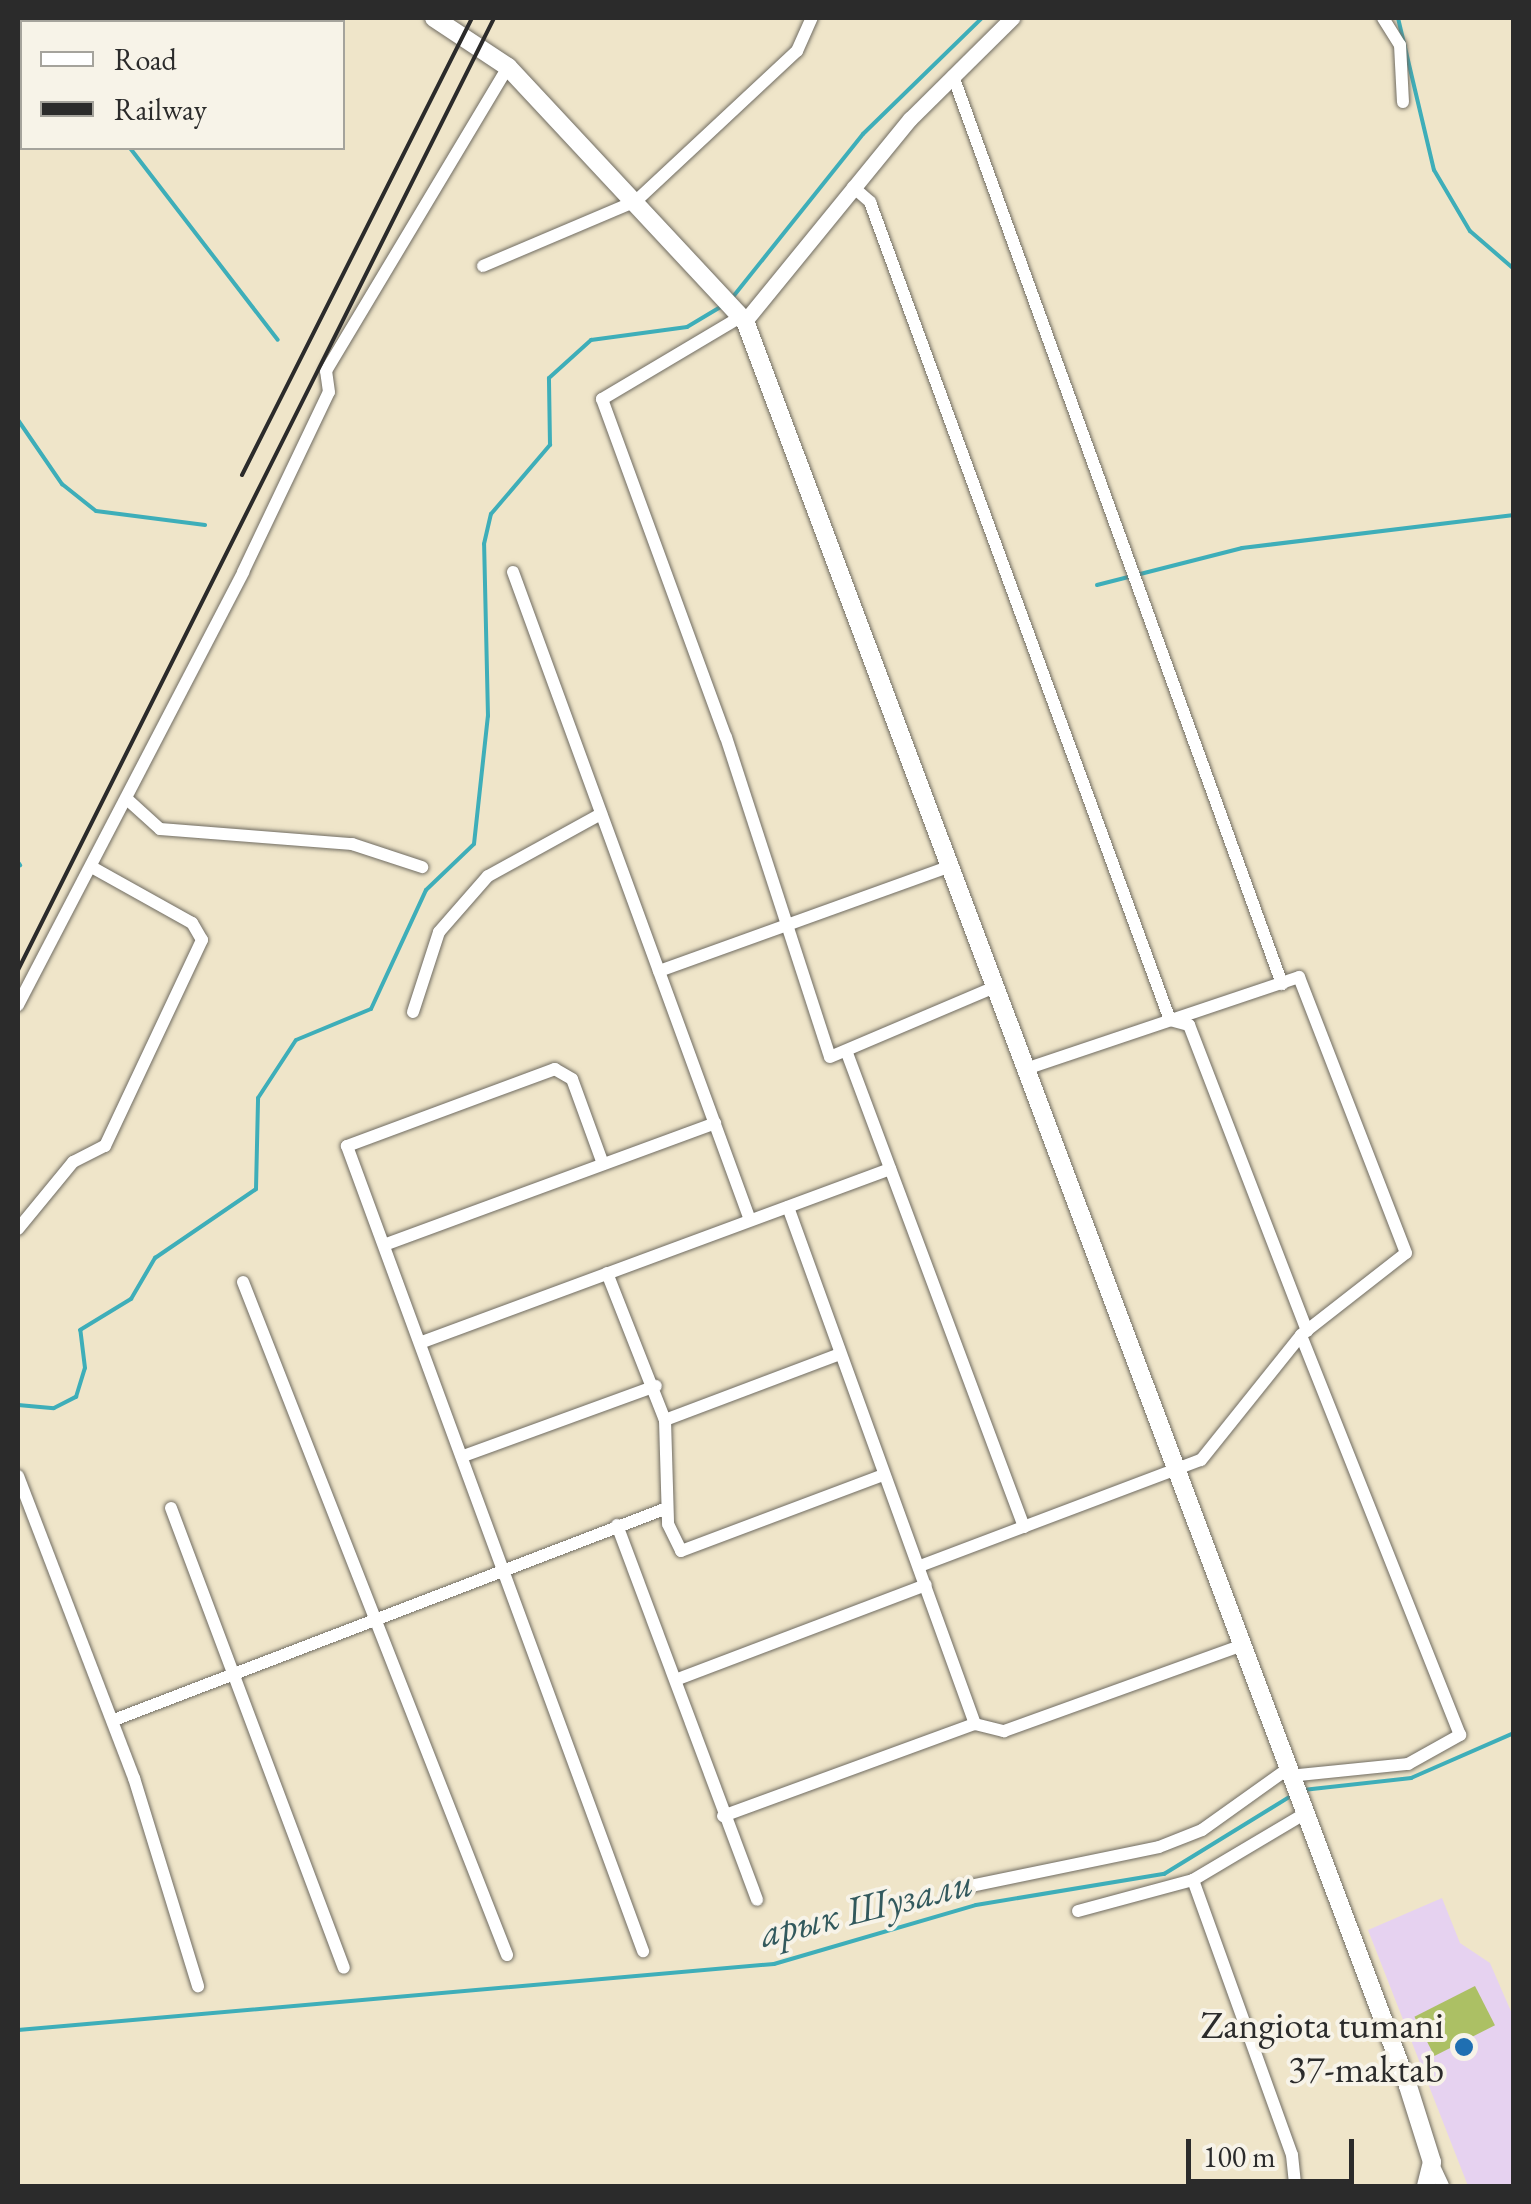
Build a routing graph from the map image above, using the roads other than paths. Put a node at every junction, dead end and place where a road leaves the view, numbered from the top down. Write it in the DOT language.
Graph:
graph roads {
  1 [pos="434,18"];
  2 [pos="812,18"];
  3 [pos="1012,18"];
  4 [pos="1383,18"];
  5 [pos="508,66"];
  6 [pos="953,76"];
  7 [pos="1403,102"];
  8 [pos="853,187"];
  9 [pos="636,201"];
  10 [pos="483,266"];
  11 [pos="743,319"];
  12 [pos="512,572"];
  13 [pos="128,800"];
  14 [pos="602,814"];
  15 [pos="950,866"];
  16 [pos="92,867"];
  17 [pos="422,867"];
  18 [pos="786,927"];
  19 [pos="659,971"];
  20 [pos="1282,984"];
  21 [pos="995,987"];
  22 [pos="18,1005"];
  23 [pos="413,1012"];
  24 [pos="1170,1020"];
  25 [pos="847,1053"];
  26 [pos="1026,1070"];
  27 [pos="715,1124"];
  28 [pos="603,1164"];
  29 [pos="890,1169"];
  30 [pos="788,1206"];
  31 [pos="750,1220"];
  32 [pos="18,1229"];
  33 [pos="384,1245"];
  34 [pos="606,1273"];
  35 [pos="243,1282"];
  36 [pos="1304,1333"];
  37 [pos="425,1341"];
  38 [pos="840,1354"];
  39 [pos="656,1386"];
  40 [pos="665,1420"];
  41 [pos="466,1455"];
  42 [pos="1175,1472"];
  43 [pos="883,1475"];
  44 [pos="18,1476"];
  45 [pos="172,1508"];
  46 [pos="667,1508"];
  47 [pos="617,1525"];
  48 [pos="1024,1527"];
  49 [pos="920,1566"];
  50 [pos="506,1569"];
  51 [pos="926,1585"];
  52 [pos="376,1618"];
  53 [pos="1240,1646"];
  54 [pos="233,1673"];
  55 [pos="678,1680"];
  56 [pos="114,1720"];
  57 [pos="975,1724"];
  58 [pos="1289,1776"];
  59 [pos="1302,1808"];
  60 [pos="723,1816"];
  61 [pos="1194,1880"];
  62 [pos="956,1889"];
  63 [pos="757,1900"];
  64 [pos="1078,1910"];
  65 [pos="643,1951"];
  66 [pos="507,1955"];
  67 [pos="344,1968"];
  68 [pos="198,1986"];
  69 [pos="1432,2162"];
  70 [pos="1295,2186"];
  71 [pos="1426,2186"];
  72 [pos="1443,2186"];
  1 -- 5 [label="main road"];
  2 -- 9 [label="street"];
  3 -- 6 [label="street"];
  4 -- 7 [label="street"];
  5 -- 9 [label="main road"];
  5 -- 13 [label="street"];
  6 -- 8 [label="street"];
  6 -- 20 [label="street"];
  8 -- 11 [label="street"];
  8 -- 24 [label="street"];
  9 -- 10 [label="street"];
  9 -- 11 [label="main road"];
  11 -- 15 [label="main road"];
  11 -- 18 [label="street"];
  12 -- 14 [label="street"];
  13 -- 16 [label="street"];
  13 -- 17 [label="street"];
  14 -- 19 [label="street"];
  14 -- 23 [label="street"];
  15 -- 18 [label="street"];
  15 -- 21 [label="main road"];
  16 -- 22 [label="street"];
  16 -- 32 [label="street"];
  18 -- 19 [label="street"];
  18 -- 25 [label="street"];
  19 -- 27 [label="street"];
  20 -- 24 [label="street"];
  20 -- 36 [label="street"];
  21 -- 25 [label="street"];
  21 -- 26 [label="main road"];
  24 -- 26 [label="street"];
  24 -- 36 [label="street"];
  25 -- 29 [label="street"];
  26 -- 42 [label="main road"];
  27 -- 28 [label="street"];
  27 -- 31 [label="street"];
  28 -- 33 [label="street"];
  28 -- 33 [label="street"];
  29 -- 30 [label="street"];
  29 -- 48 [label="street"];
  30 -- 31 [label="street"];
  30 -- 38 [label="street"];
  31 -- 34 [label="street"];
  33 -- 37 [label="street"];
  34 -- 37 [label="street"];
  34 -- 39 [label="street"];
  35 -- 52 [label="street"];
  36 -- 42 [label="street"];
  36 -- 58 [label="street"];
  37 -- 41 [label="street"];
  38 -- 40 [label="street"];
  38 -- 43 [label="street"];
  39 -- 40 [label="street"];
  39 -- 41 [label="street"];
  40 -- 46 [label="street"];
  41 -- 50 [label="street"];
  42 -- 48 [label="street"];
  42 -- 53 [label="main road"];
  43 -- 46 [label="street"];
  43 -- 49 [label="street"];
  44 -- 56 [label="street"];
  45 -- 54 [label="street"];
  46 -- 47 [label="street"];
  47 -- 50 [label="street"];
  47 -- 55 [label="street"];
  48 -- 49 [label="street"];
  49 -- 51 [label="street"];
  50 -- 52 [label="street"];
  50 -- 65 [label="street"];
  51 -- 55 [label="street"];
  51 -- 57 [label="street"];
  52 -- 54 [label="street"];
  52 -- 66 [label="street"];
  53 -- 57 [label="street"];
  53 -- 58 [label="main road"];
  54 -- 56 [label="street"];
  54 -- 67 [label="street"];
  55 -- 60 [label="street"];
  56 -- 68 [label="street"];
  57 -- 60 [label="street"];
  58 -- 59 [label="main road"];
  58 -- 62 [label="street"];
  59 -- 61 [label="street"];
  59 -- 69 [label="main road"];
  60 -- 63 [label="street"];
  61 -- 64 [label="street"];
  61 -- 70 [label="street"];
  69 -- 71 [label="main road"];
  69 -- 72 [label="street"];
}
